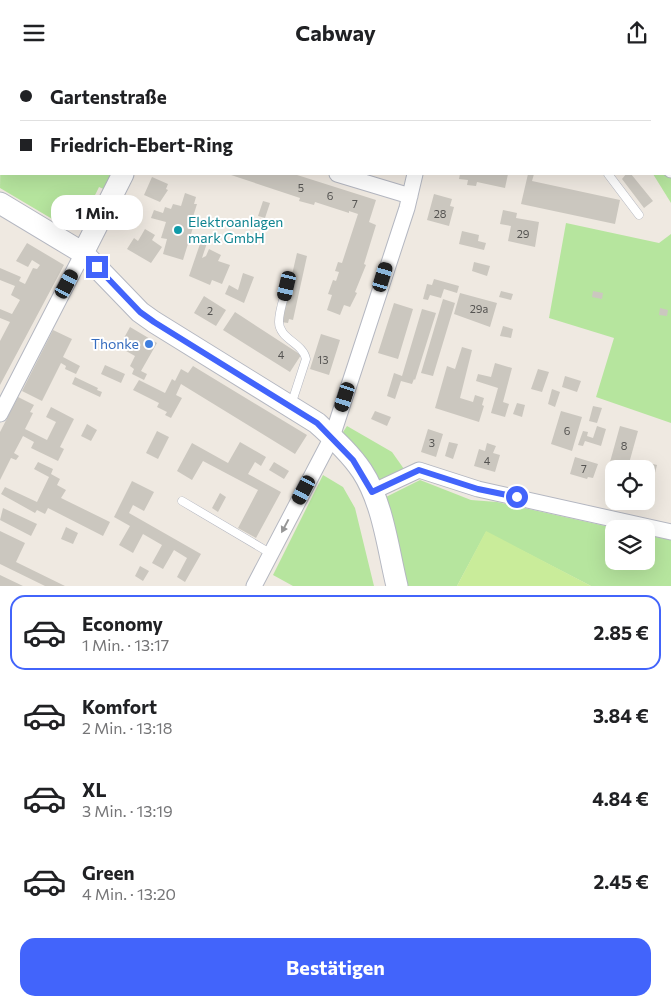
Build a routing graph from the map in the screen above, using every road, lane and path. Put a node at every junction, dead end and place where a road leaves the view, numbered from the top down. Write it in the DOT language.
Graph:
graph roads {
  1 [pos="122,175"];
  2 [pos="340,175"];
  3 [pos="415,175"];
  4 [pos="609,175"];
  5 [pos="410,196"];
  6 [pos="0,203"];
  7 [pos="639,215"];
  8 [pos="83,253"];
  9 [pos="287,286"];
  10 [pos="290,407"];
  11 [pos="0,414"];
  12 [pos="332,437"];
  13 [pos="372,492"];
  14 [pos="182,501"];
  15 [pos="671,532"];
  16 [pos="270,553"];
  17 [pos="254,586"];
  18 [pos="397,586"];
  1 -- 8 [label="main road"];
  2 -- 5 [label="street"];
  3 -- 5 [label="street"];
  4 -- 7 [label="lane"];
  5 -- 12 [label="street"];
  6 -- 8 [label="main road"];
  8 -- 10 [label="main road"];
  8 -- 11 [label="street"];
  9 -- 10 [label="lane"];
  10 -- 12 [label="main road"];
  12 -- 13 [label="main road"];
  12 -- 16 [label="street, one-way"];
  13 -- 15 [label="street"];
  13 -- 18 [label="main road"];
  14 -- 16 [label="lane"];
  16 -- 17 [label="street"];
}
